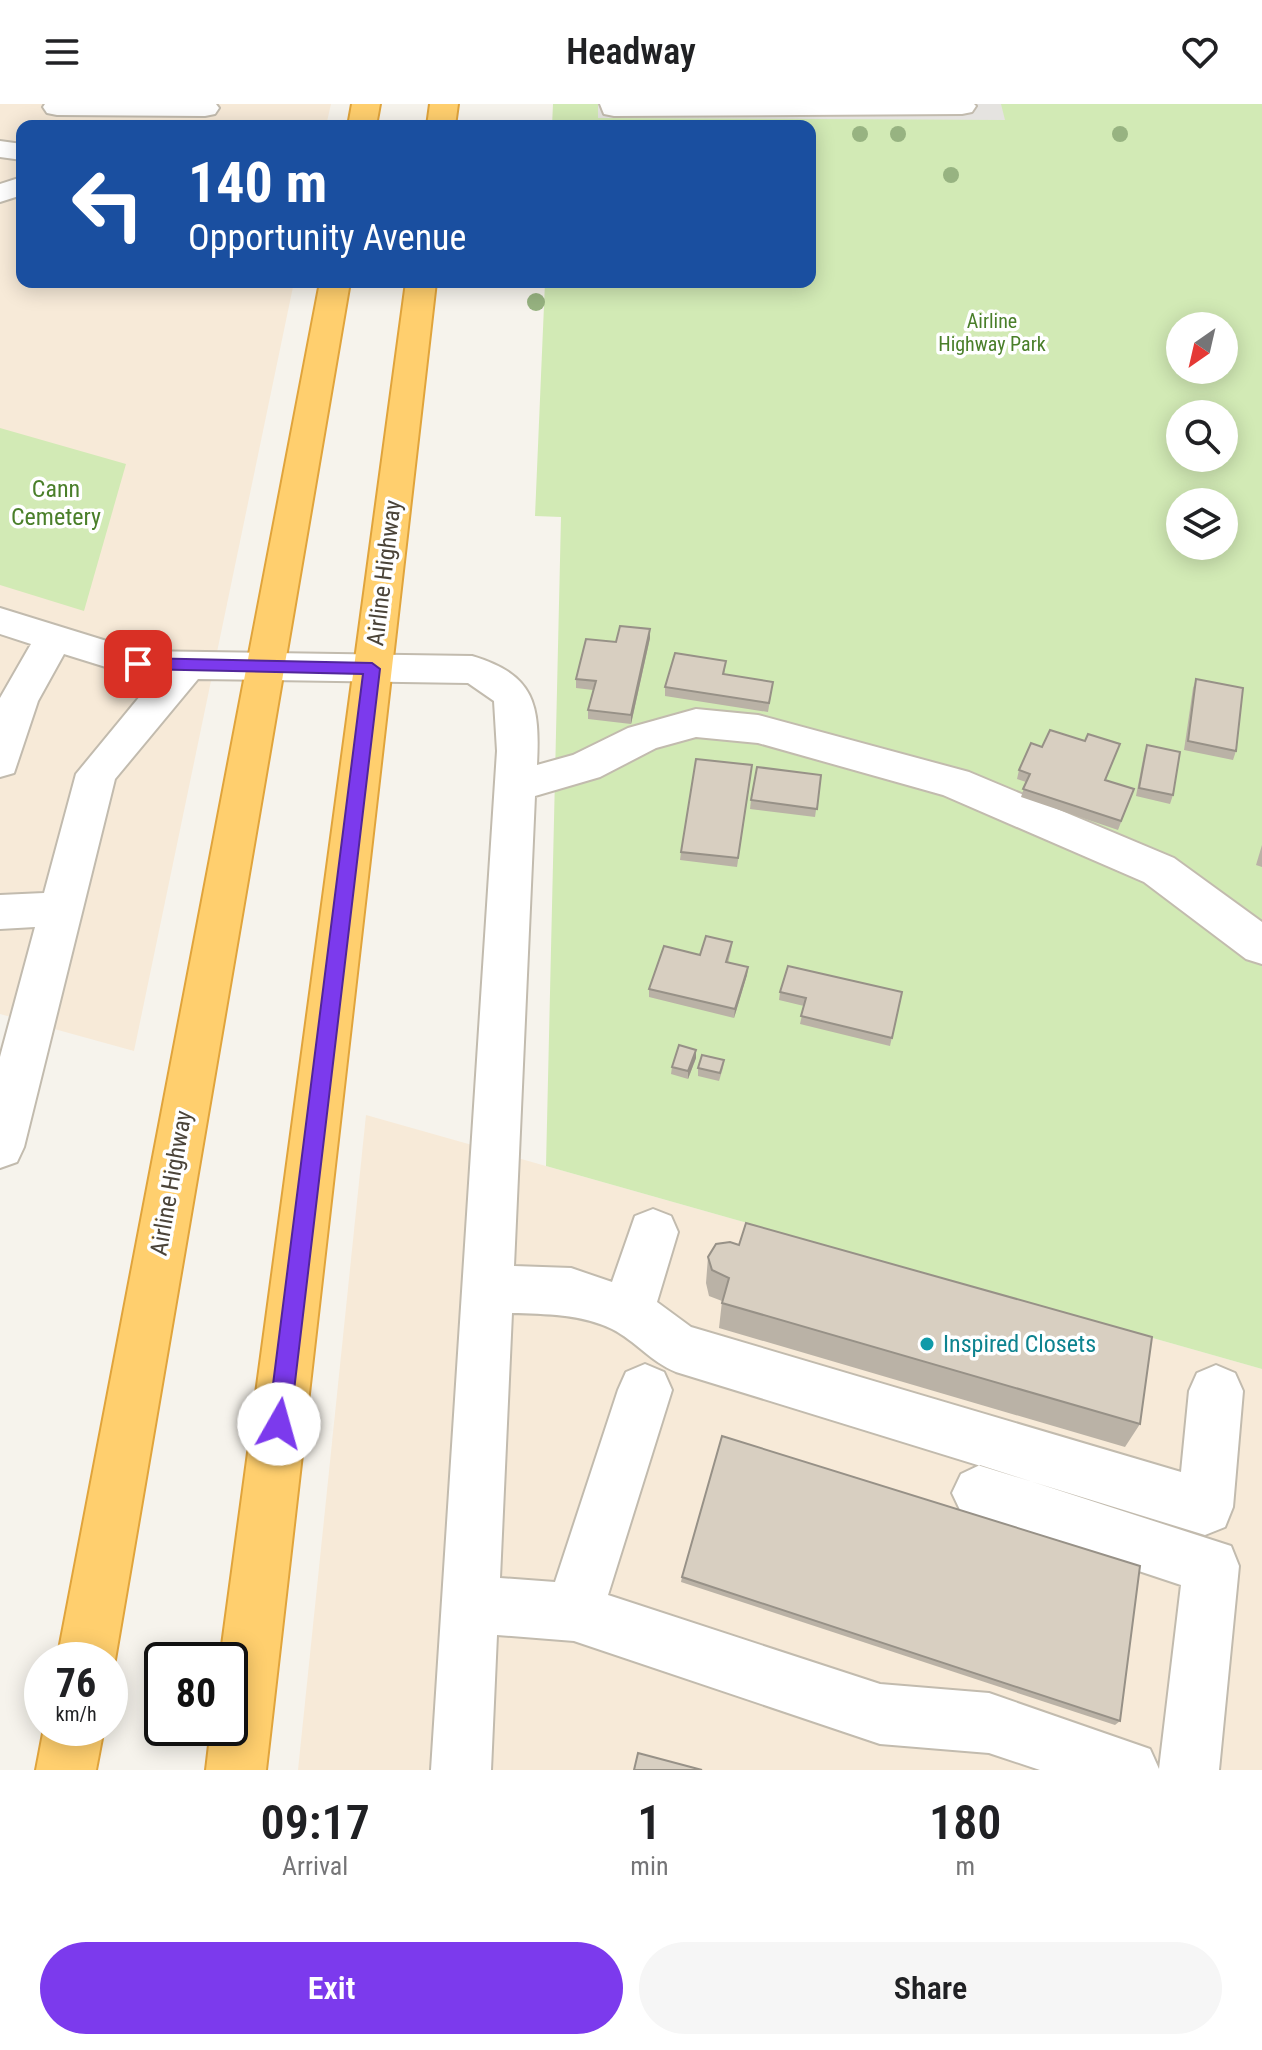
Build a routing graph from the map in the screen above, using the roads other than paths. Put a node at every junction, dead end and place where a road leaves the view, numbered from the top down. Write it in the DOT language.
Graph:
graph roads {
  1 [pos="614,104"];
  2 [pos="793,106"];
  3 [pos="962,106"];
  4 [pos="57,107"];
  5 [pos="204,113"];
  6 [pos="334,288"];
  7 [pos="420,288"];
  8 [pos="0,621"];
  9 [pos="54,638"];
  10 [pos="187,666"];
  11 [pos="264,667"];
  12 [pos="372,669"];
  13 [pos="0,762"];
  14 [pos="515,786"];
  15 [pos="61,909"];
  16 [pos="0,912"];
  17 [pos="1262,946"];
  18 [pos="0,1147"];
  19 [pos="653,1232"];
  20 [pos="488,1288"];
  21 [pos="629,1311"];
  22 [pos="645,1390"];
  23 [pos="1216,1391"];
  24 [pos="980,1493"];
  25 [pos="471,1604"];
  26 [pos="574,1612"];
  27 [pos="89,1642"];
  28 [pos="71,1746"];
  29 [pos="66,1770"];
  30 [pos="236,1770"];
  31 [pos="461,1770"];
  32 [pos="1129,1770"];
  33 [pos="1189,1770"];
  1 -- 2 [label="street"];
  2 -- 3 [label="street"];
  4 -- 5 [label="street"];
  6 -- 11 [label="highway, Airline Highway"];
  7 -- 12 [label="highway, Airline Highway"];
  8 -- 9 [label="street"];
  9 -- 10 [label="street"];
  9 -- 13 [label="street"];
  10 -- 11 [label="street"];
  10 -- 15 [label="street"];
  11 -- 12 [label="street"];
  11 -- 27 [label="highway, Airline Highway"];
  12 -- 14 [label="street"];
  12 -- 30 [label="highway, Airline Highway"];
  14 -- 17 [label="street"];
  14 -- 20 [label="street"];
  15 -- 16 [label="street"];
  15 -- 18 [label="street"];
  19 -- 21 [label="street"];
  20 -- 21 [label="street"];
  20 -- 25 [label="street"];
  21 -- 23 [label="street"];
  22 -- 26 [label="street"];
  24 -- 33 [label="street"];
  25 -- 26 [label="street"];
  25 -- 31 [label="street"];
  26 -- 32 [label="street"];
  28 -- 29 [label="highway"];
}
